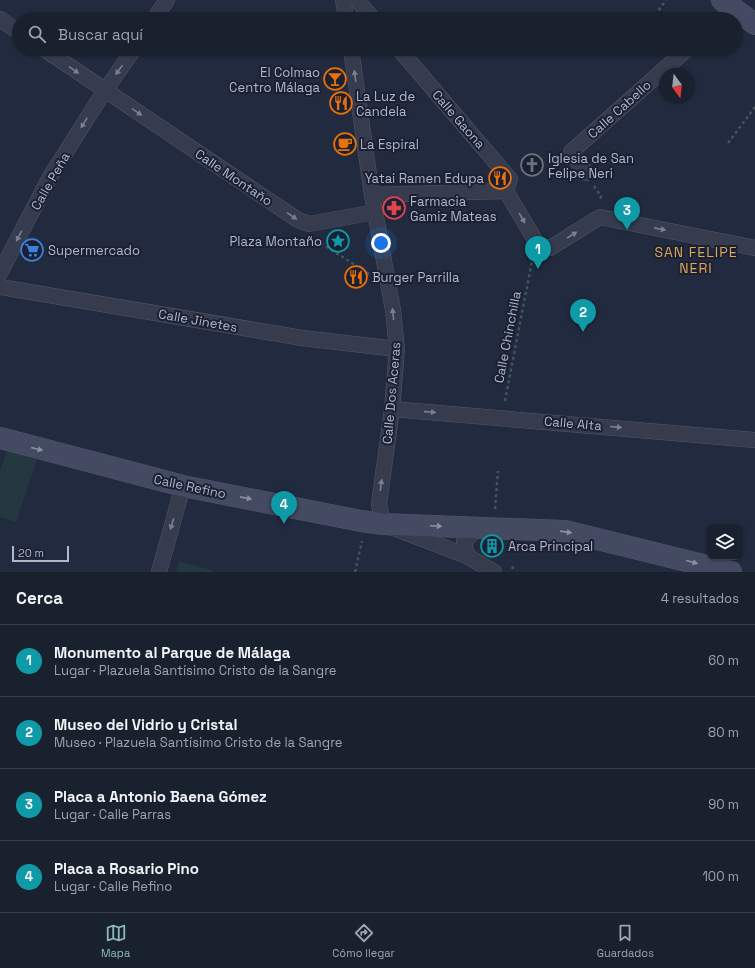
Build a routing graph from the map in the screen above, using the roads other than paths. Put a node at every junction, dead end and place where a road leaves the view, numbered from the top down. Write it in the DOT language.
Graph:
graph roads {
  1 [pos="167,0"];
  2 [pos="344,0"];
  3 [pos="357,0"];
  4 [pos="159,12"];
  5 [pos="345,12"];
  6 [pos="367,12"];
  7 [pos="743,18"];
  8 [pos="0,19"];
  9 [pos="755,24"];
  10 [pos="12,27"];
  11 [pos="54,56"];
  12 [pos="129,56"];
  13 [pos="352,56"];
  14 [pos="405,56"];
  15 [pos="679,56"];
  16 [pos="105,91"];
  17 [pos="586,174"];
  18 [pos="506,191"];
  19 [pos="372,195"];
  20 [pos="375,212"];
  21 [pos="755,248"];
  22 [pos="0,273"];
  23 [pos="0,288"];
  24 [pos="397,349"];
  25 [pos="392,409"];
  26 [pos="0,438"];
  27 [pos="755,440"];
  28 [pos="183,486"];
  29 [pos="383,524"];
  30 [pos="477,528"];
  31 [pos="467,556"];
  32 [pos="158,572"];
  33 [pos="494,572"];
  34 [pos="731,572"];
  1 -- 4 [label="street"];
  2 -- 5 [label="street"];
  3 -- 6 [label="street"];
  7 -- 9 [label="street"];
  8 -- 10 [label="street"];
  11 -- 16 [label="street, Calle Montaño, one-way"];
  12 -- 16 [label="street, Calle Peña, one-way"];
  19 -- 13 [label="street, Calle Dos Aceras, one-way"];
  14 -- 18 [label="street, Calle Gaona"];
  15 -- 17 [label="street, Calle Cabello"];
  16 -- 20 [label="street, Calle Montaño, one-way"];
  16 -- 22 [label="street, Calle Peña, one-way"];
  18 -- 19 [label="street"];
  18 -- 21 [label="street, one-way"];
  19 -- 20 [label="street, Calle Dos Aceras"];
  24 -- 20 [label="street, Calle Dos Aceras, one-way"];
  23 -- 24 [label="street, Calle Jinetes"];
  24 -- 25 [label="street, Calle Dos Aceras"];
  25 -- 27 [label="street, Calle Alta, one-way"];
  29 -- 25 [label="street, Calle Dos Aceras, one-way"];
  26 -- 28 [label="street, Calle Refino, one-way"];
  28 -- 29 [label="street, Calle Refino, one-way"];
  28 -- 32 [label="street, one-way"];
  29 -- 30 [label="street, Calle Refino, one-way"];
  29 -- 31 [label="street"];
  30 -- 31 [label="street"];
  30 -- 34 [label="street, Calle Refino, one-way"];
  31 -- 33 [label="street"];
}
